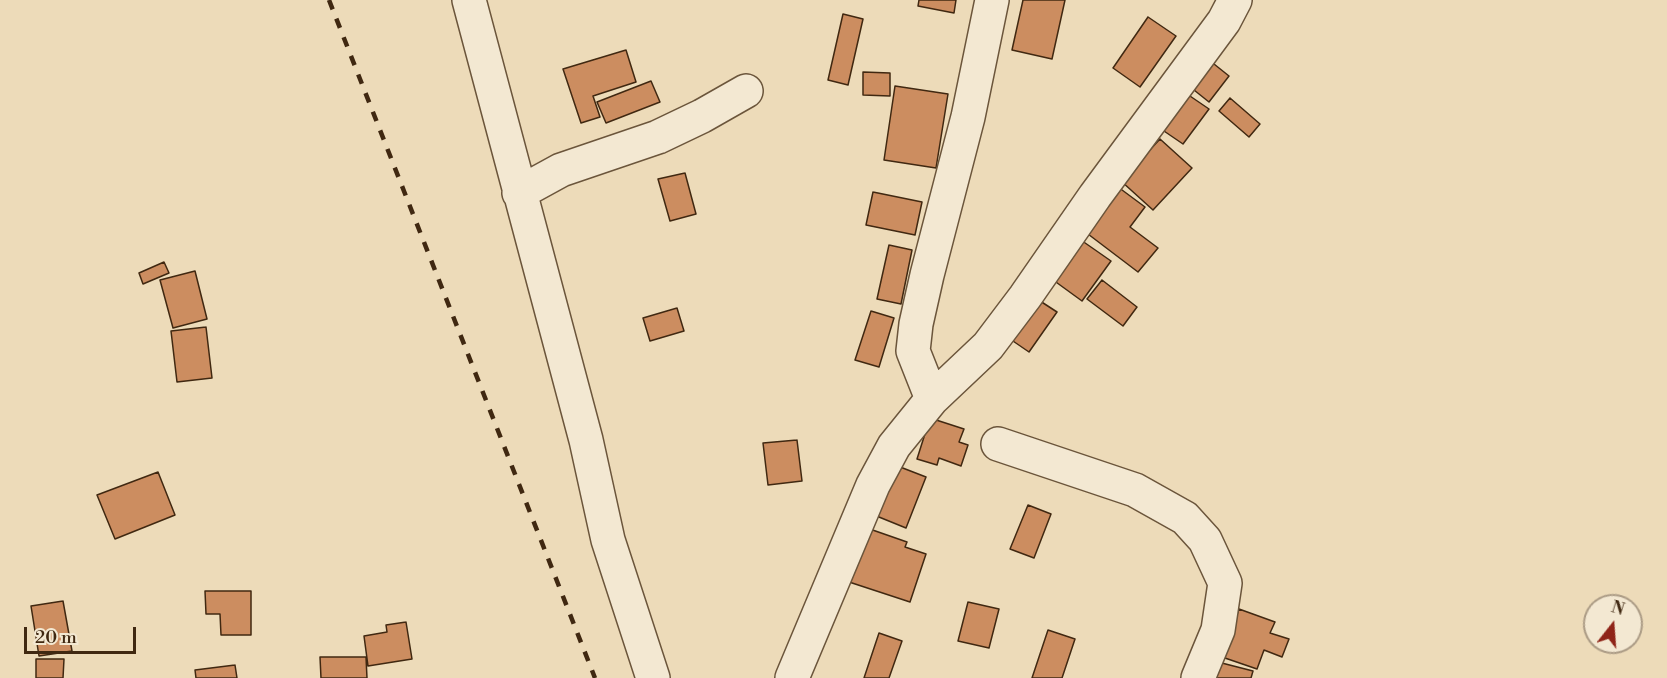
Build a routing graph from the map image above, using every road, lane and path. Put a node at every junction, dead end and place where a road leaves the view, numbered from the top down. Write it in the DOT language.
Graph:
graph roads {
  1 [pos="469,0"];
  2 [pos="992,0"];
  3 [pos="1235,0"];
  4 [pos="746,91"];
  5 [pos="519,193"];
  6 [pos="932,399"];
  7 [pos="998,444"];
  8 [pos="653,678"];
  9 [pos="792,678"];
  10 [pos="1198,678"];
  1 -- 5 [label="street"];
  2 -- 6 [label="street"];
  3 -- 6 [label="street"];
  4 -- 5 [label="street"];
  5 -- 8 [label="street"];
  6 -- 9 [label="street"];
  7 -- 10 [label="street"];
}
